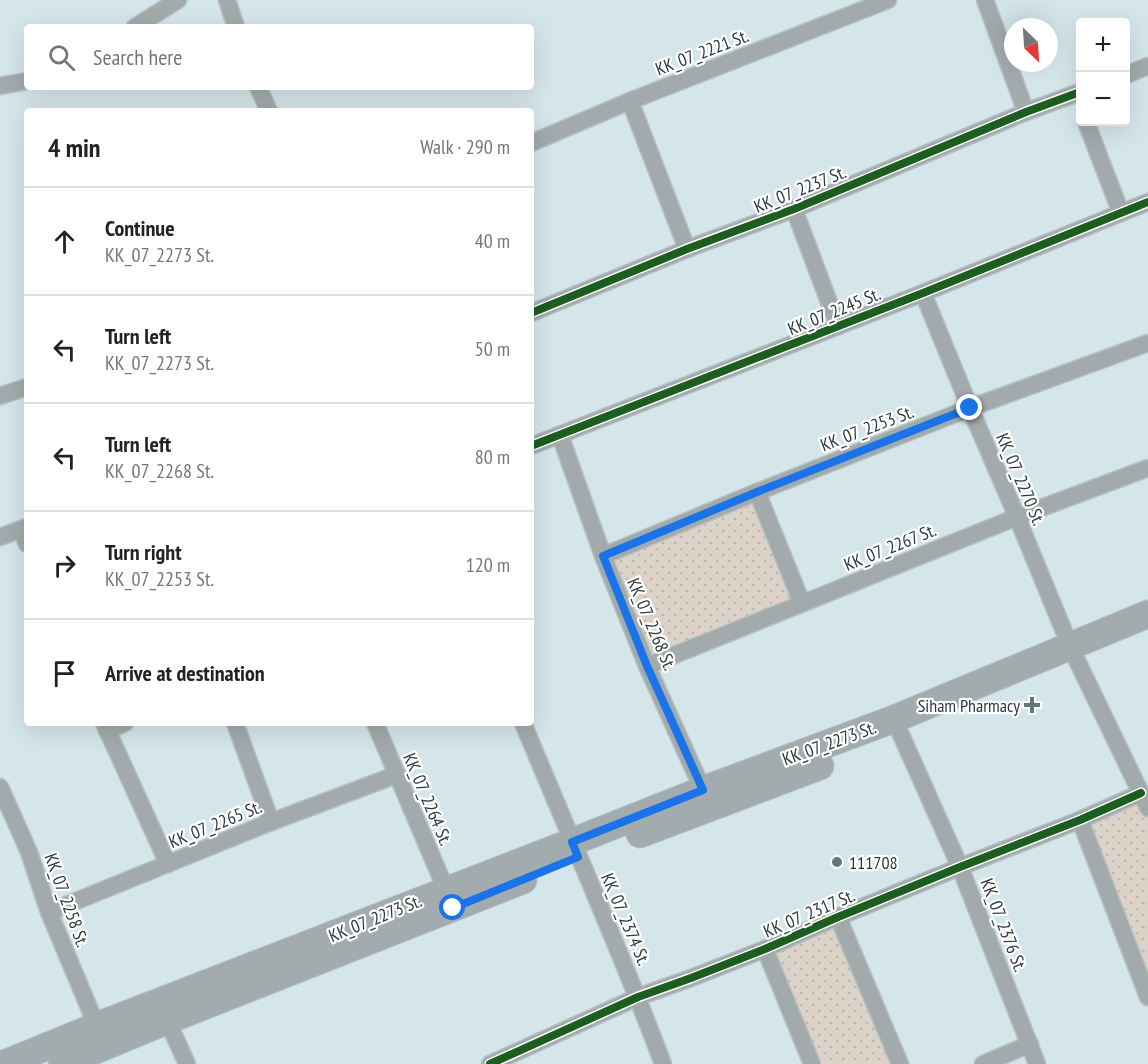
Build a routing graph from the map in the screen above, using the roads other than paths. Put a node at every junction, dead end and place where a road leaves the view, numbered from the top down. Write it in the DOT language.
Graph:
graph roads {
  1 [pos="178,0"];
  2 [pos="227,0"];
  3 [pos="888,0"];
  4 [pos="985,0"];
  5 [pos="140,24"];
  6 [pos="235,24"];
  7 [pos="1148,66"];
  8 [pos="1130,73"];
  9 [pos="24,82"];
  10 [pos="0,86"];
  11 [pos="259,90"];
  12 [pos="1076,98"];
  13 [pos="630,101"];
  14 [pos="268,108"];
  15 [pos="1026,112"];
  16 [pos="1088,126"];
  17 [pos="534,142"];
  18 [pos="1148,202"];
  19 [pos="794,209"];
  20 [pos="1121,213"];
  21 [pos="687,249"];
  22 [pos="923,292"];
  23 [pos="534,312"];
  24 [pos="838,326"];
  25 [pos="1148,343"];
  26 [pos="24,388"];
  27 [pos="0,396"];
  28 [pos="970,408"];
  29 [pos="560,435"];
  30 [pos="534,445"];
  31 [pos="1148,468"];
  32 [pos="757,492"];
  33 [pos="1017,517"];
  34 [pos="24,534"];
  35 [pos="0,537"];
  36 [pos="603,556"];
  37 [pos="802,603"];
  38 [pos="1148,614"];
  39 [pos="1148,633"];
  40 [pos="1074,654"];
  41 [pos="647,666"];
  42 [pos="236,726"];
  43 [pos="376,726"];
  44 [pos="525,726"];
  45 [pos="105,727"];
  46 [pos="898,727"];
  47 [pos="396,775"];
  48 [pos="0,787"];
  49 [pos="707,799"];
  50 [pos="1144,801"];
  51 [pos="1080,820"];
  52 [pos="271,822"];
  53 [pos="575,850"];
  54 [pos="168,864"];
  55 [pos="960,867"];
  56 [pos="450,899"];
  57 [pos="49,912"];
  58 [pos="838,917"];
  59 [pos="765,949"];
  60 [pos="638,997"];
  61 [pos="1148,997"];
  62 [pos="164,1011"];
  63 [pos="101,1036"];
  64 [pos="1030,1044"];
  65 [pos="33,1059"];
  66 [pos="502,1062"];
  67 [pos="4,1064"];
  68 [pos="62,1064"];
  69 [pos="187,1064"];
  70 [pos="663,1064"];
  71 [pos="812,1064"];
  72 [pos="900,1064"];
  73 [pos="983,1064"];
  74 [pos="1037,1064"];
  1 -- 5 [label="street"];
  2 -- 6 [label="street"];
  3 -- 13 [label="street, KK_07_2221 St."];
  4 -- 15 [label="street"];
  7 -- 8 [label="street"];
  9 -- 10 [label="street"];
  11 -- 14 [label="street"];
  12 -- 15 [label="street, KK_07_2237 St."];
  13 -- 17 [label="street, KK_07_2221 St."];
  13 -- 21 [label="street"];
  15 -- 19 [label="street, KK_07_2237 St."];
  16 -- 20 [label="street"];
  18 -- 20 [label="street, KK_07_2245 St."];
  19 -- 21 [label="street, KK_07_2237 St."];
  19 -- 24 [label="street"];
  20 -- 22 [label="street, KK_07_2245 St."];
  21 -- 23 [label="street, KK_07_2237 St."];
  22 -- 24 [label="street, KK_07_2245 St."];
  22 -- 28 [label="street, KK_07_2270 St."];
  24 -- 29 [label="street, KK_07_2245 St."];
  25 -- 28 [label="street, KK_07_2253 St."];
  26 -- 27 [label="street"];
  28 -- 32 [label="street, KK_07_2253 St."];
  28 -- 33 [label="street, KK_07_2270 St."];
  29 -- 30 [label="street, KK_07_2245 St."];
  29 -- 36 [label="street, KK_07_2268 St."];
  31 -- 33 [label="street, KK_07_2267 St."];
  32 -- 36 [label="street, KK_07_2253 St."];
  32 -- 37 [label="street"];
  33 -- 37 [label="street, KK_07_2267 St."];
  33 -- 40 [label="street, KK_07_2270 St."];
  34 -- 35 [label="street"];
  36 -- 41 [label="street, KK_07_2268 St."];
  37 -- 41 [label="street, KK_07_2267 St."];
  38 -- 40 [label="main road, KK_07_2273 St."];
  39 -- 40 [label="main road, KK_07_2273 St."];
  40 -- 46 [label="main road, KK_07_2273 St."];
  40 -- 50 [label="street, KK_07_2270 St."];
  41 -- 49 [label="street, KK_07_2268 St."];
  42 -- 52 [label="street"];
  43 -- 47 [label="street, KK_07_2264 St."];
  44 -- 53 [label="street, KK_07_2374 St."];
  45 -- 54 [label="street"];
  46 -- 49 [label="main road, KK_07_2273 St."];
  46 -- 55 [label="street, KK_07_2376 St."];
  47 -- 52 [label="street, KK_07_2265 St."];
  47 -- 56 [label="street, KK_07_2264 St."];
  48 -- 57 [label="street, KK_07_2258 St."];
  49 -- 53 [label="main road, KK_07_2273 St."];
  50 -- 51 [label="street, KK_07_2317 St."];
  51 -- 55 [label="street, KK_07_2317 St."];
  51 -- 61 [label="street"];
  52 -- 54 [label="street, KK_07_2265 St."];
  53 -- 56 [label="main road, KK_07_2273 St."];
  53 -- 60 [label="street, KK_07_2374 St."];
  54 -- 57 [label="street, KK_07_2265 St."];
  55 -- 58 [label="street, KK_07_2317 St."];
  55 -- 64 [label="street, KK_07_2376 St."];
  56 -- 62 [label="main road, KK_07_2273 St."];
  57 -- 63 [label="street, KK_07_2258 St."];
  58 -- 59 [label="street, KK_07_2317 St."];
  58 -- 72 [label="street, KK_07_2317 St."];
  59 -- 60 [label="street, KK_07_2317 St."];
  59 -- 71 [label="street, KK_07_2317 St."];
  60 -- 66 [label="street, KK_07_2317 St."];
  60 -- 70 [label="street, KK_07_2374 St."];
  62 -- 63 [label="main road, KK_07_2273 St."];
  62 -- 69 [label="street"];
  63 -- 65 [label="main road, KK_07_2273 St."];
  63 -- 68 [label="main road, KK_07_2273 St."];
  64 -- 73 [label="street"];
  64 -- 74 [label="street, KK_07_2376 St."];
  65 -- 67 [label="main road, KK_07_2273 St."];
}
